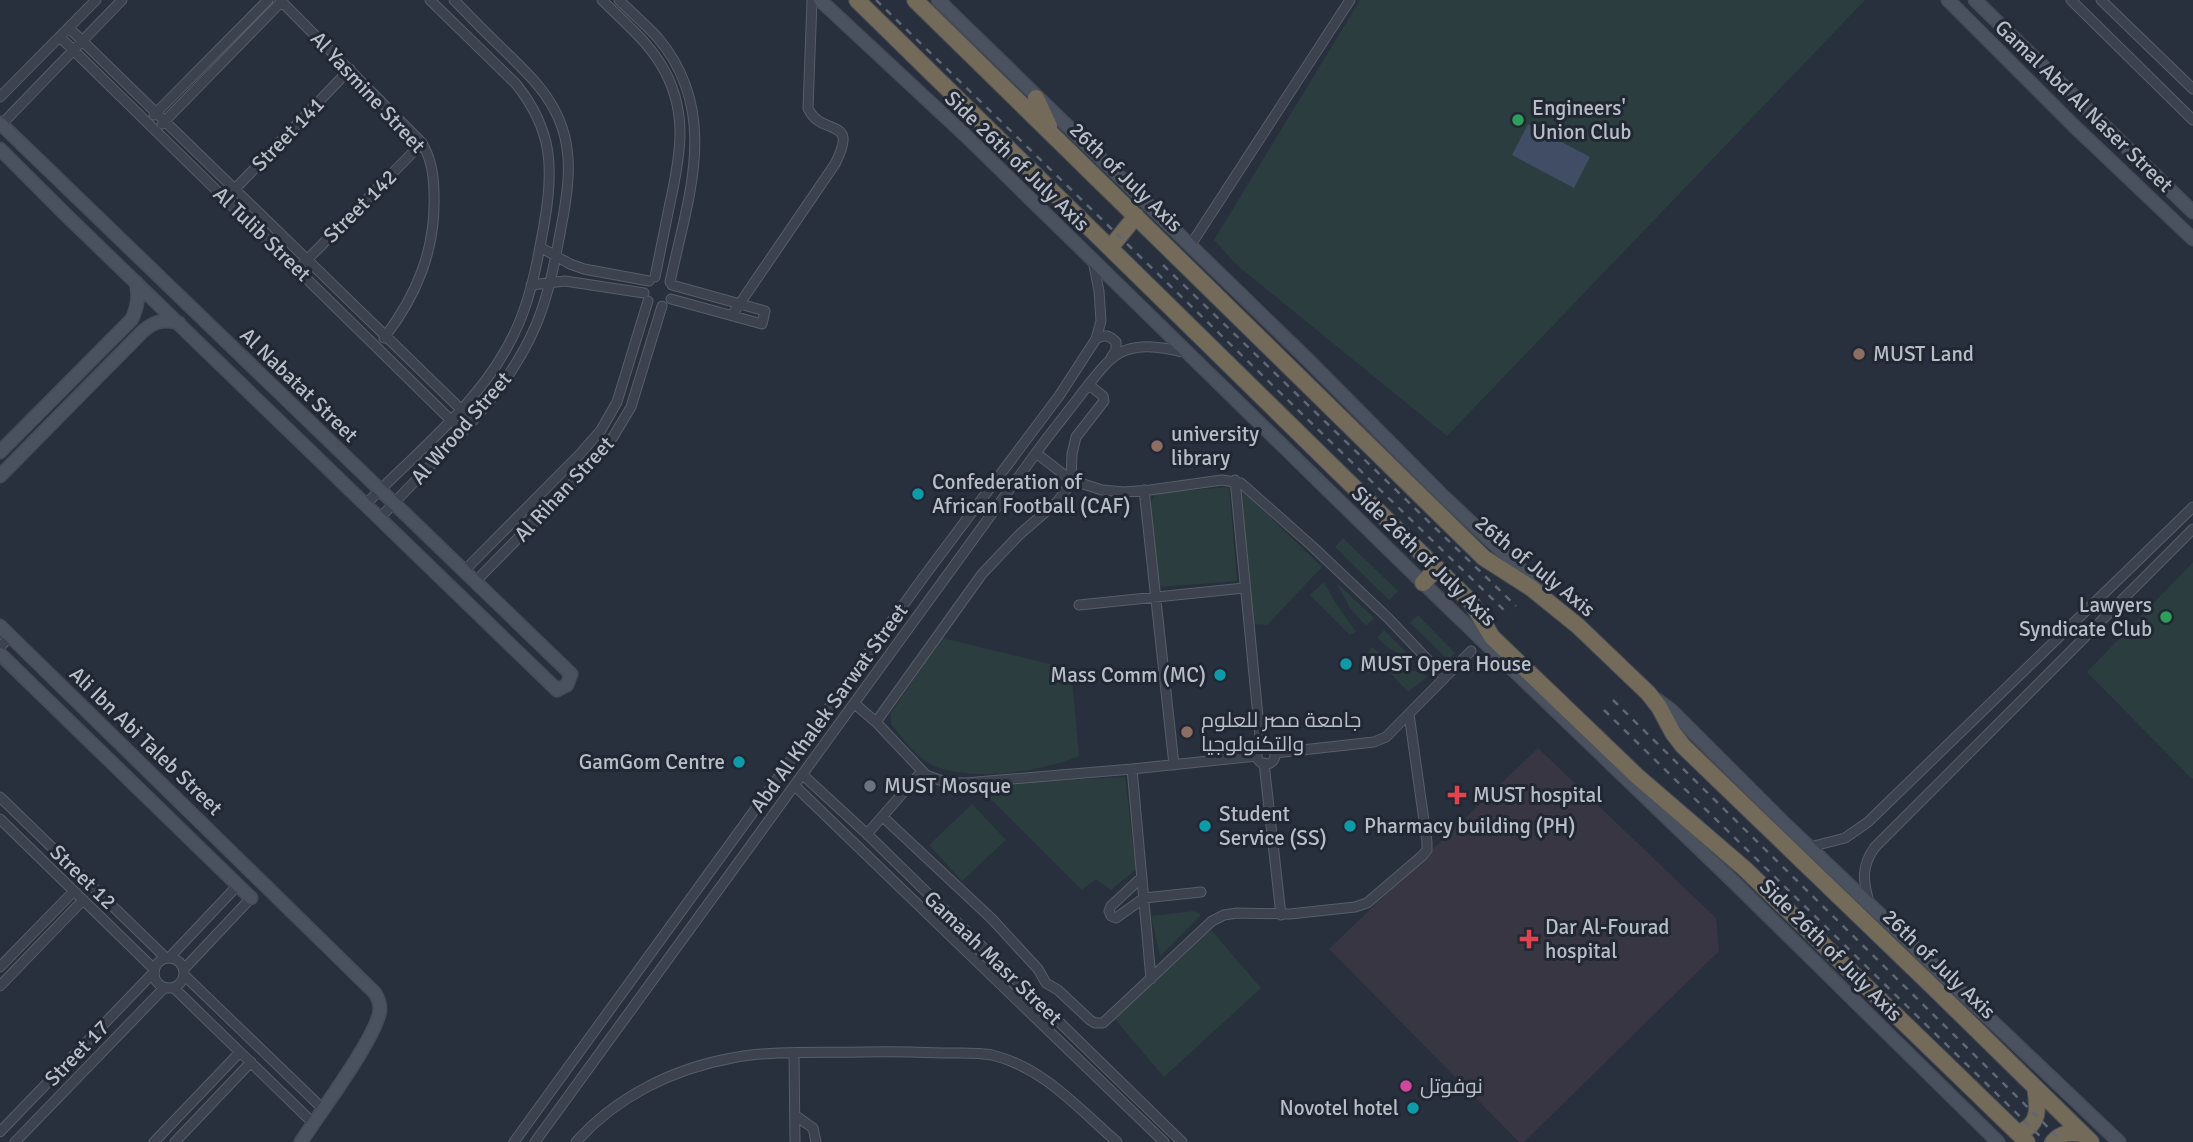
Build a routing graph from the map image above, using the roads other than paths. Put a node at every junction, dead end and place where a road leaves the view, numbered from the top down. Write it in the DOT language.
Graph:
graph roads {
  1 [pos="96,0"];
  2 [pos="122,0"];
  3 [pos="268,0"];
  4 [pos="282,0"];
  5 [pos="430,0"];
  6 [pos="454,0"];
  7 [pos="601,0"];
  8 [pos="620,0"];
  9 [pos="812,0"];
  10 [pos="820,0"];
  11 [pos="857,0"];
  12 [pos="915,0"];
  13 [pos="938,0"];
  14 [pos="1350,0"];
  15 [pos="1948,0"];
  16 [pos="1975,0"];
  17 [pos="2071,0"];
  18 [pos="2101,0"];
  19 [pos="69,28"];
  20 [pos="61,37"];
  21 [pos="493,39"];
  22 [pos="83,41"];
  23 [pos="74,50"];
  24 [pos="482,51"];
  25 [pos="517,64"];
  26 [pos="350,69"];
  27 [pos="506,74"];
  28 [pos="2052,77"];
  29 [pos="2193,89"];
  30 [pos="2040,92"];
  31 [pos="0,97"];
  32 [pos="1036,98"];
  33 [pos="691,107"];
  34 [pos="678,109"];
  35 [pos="2088,111"];
  36 [pos="156,113"];
  37 [pos="2193,120"];
  38 [pos="165,121"];
  39 [pos="148,122"];
  40 [pos="1,125"];
  41 [pos="2073,125"];
  42 [pos="156,131"];
  43 [pos="1053,135"];
  44 [pos="422,143"];
  45 [pos="0,149"];
  46 [pos="235,189"];
  47 [pos="226,198"];
  48 [pos="2193,212"];
  49 [pos="1136,216"];
  50 [pos="2193,239"];
  51 [pos="1190,246"];
  52 [pos="540,247"];
  53 [pos="1110,248"];
  54 [pos="556,257"];
  55 [pos="307,259"];
  56 [pos="1092,260"];
  57 [pos="298,269"];
  58 [pos="652,279"];
  59 [pos="551,281"];
  60 [pos="136,282"];
  61 [pos="671,284"];
  62 [pos="531,285"];
  63 [pos="646,297"];
  64 [pos="671,299"];
  65 [pos="740,304"];
  66 [pos="662,306"];
  67 [pos="732,316"];
  68 [pos="179,323"];
  69 [pos="386,336"];
  70 [pos="1096,339"];
  71 [pos="377,347"];
  72 [pos="1190,354"];
  73 [pos="1111,358"];
  74 [pos="1089,385"];
  75 [pos="461,410"];
  76 [pos="451,420"];
  77 [pos="472,421"];
  78 [pos="463,432"];
  79 [pos="0,452"];
  80 [pos="1036,453"];
  81 [pos="580,454"];
  82 [pos="591,464"];
  83 [pos="0,476"];
  84 [pos="1071,480"];
  85 [pos="1235,480"];
  86 [pos="379,490"];
  87 [pos="1144,490"];
  88 [pos="393,503"];
  89 [pos="1439,503"];
  90 [pos="365,505"];
  91 [pos="2193,507"];
  92 [pos="380,518"];
  93 [pos="2193,529"];
  94 [pos="1437,568"];
  95 [pos="464,571"];
  96 [pos="475,582"];
  97 [pos="1423,583"];
  98 [pos="1244,588"];
  99 [pos="1157,597"];
  100 [pos="1079,605"];
  101 [pos="0,626"];
  102 [pos="10,636"];
  103 [pos="0,647"];
  104 [pos="1471,651"];
  105 [pos="0,654"];
  106 [pos="1444,677"];
  107 [pos="1648,694"];
  108 [pos="855,704"];
  109 [pos="1409,714"];
  110 [pos="876,722"];
  111 [pos="1582,728"];
  112 [pos="1275,753"];
  113 [pos="1261,755"];
  114 [pos="1174,765"];
  115 [pos="1132,769"];
  116 [pos="922,771"];
  117 [pos="803,775"];
  118 [pos="795,786"];
  119 [pos="0,797"];
  120 [pos="883,817"];
  121 [pos="0,819"];
  122 [pos="867,834"];
  123 [pos="1810,847"];
  124 [pos="1142,877"];
  125 [pos="237,885"];
  126 [pos="74,891"];
  127 [pos="1201,892"];
  128 [pos="251,898"];
  129 [pos="1144,898"];
  130 [pos="83,900"];
  131 [pos="1869,902"];
  132 [pos="1281,915"];
  133 [pos="0,949"];
  134 [pos="9,958"];
  135 [pos="167,958"];
  136 [pos="0,967"];
  137 [pos="154,971"];
  138 [pos="184,972"];
  139 [pos="1152,979"];
  140 [pos="0,986"];
  141 [pos="169,988"];
  142 [pos="240,1052"];
  143 [pos="794,1054"];
  144 [pos="251,1062"];
  145 [pos="2035,1087"];
  146 [pos="323,1109"];
  147 [pos="796,1116"];
  148 [pos="313,1123"];
  149 [pos="0,1132"];
  150 [pos="1107,1133"];
  151 [pos="2023,1138"];
  152 [pos="2087,1138"];
  153 [pos="15,1142"];
  154 [pos="154,1142"];
  155 [pos="175,1142"];
  156 [pos="301,1142"];
  157 [pos="514,1142"];
  158 [pos="535,1142"];
  159 [pos="576,1142"];
  160 [pos="795,1142"];
  161 [pos="816,1142"];
  162 [pos="1097,1142"];
  163 [pos="1117,1142"];
  164 [pos="1164,1142"];
  165 [pos="1182,1142"];
  166 [pos="1998,1142"];
  167 [pos="2053,1142"];
  168 [pos="2119,1142"];
  1 -- 19 [label="street"];
  2 -- 22 [label="street"];
  3 -- 36 [label="street"];
  4 -- 26 [label="street, Al Yasmine Street"];
  4 -- 38 [label="street"];
  5 -- 24 [label="street, Al Wrood Street"];
  6 -- 21 [label="street, Al Wrood Street"];
  7 -- 34 [label="street"];
  8 -- 33 [label="street"];
  9 -- 65 [label="street"];
  10 -- 56 [label="main road, Side 26th of July Axis"];
  11 -- 53 [label="highway"];
  12 -- 43 [label="highway, 26th of July Axis"];
  13 -- 32 [label="main road"];
  14 -- 51 [label="street"];
  15 -- 30 [label="main road, Gamal Abd Al Naser Street"];
  16 -- 28 [label="main road, Gamal Abd Al Naser Street"];
  17 -- 37 [label="street"];
  18 -- 29 [label="street"];
  19 -- 20 [label="street"];
  19 -- 22 [label="street, Al Tulib Street"];
  20 -- 23 [label="street, Al Tulib Street"];
  20 -- 31 [label="street"];
  21 -- 24 [label="street"];
  21 -- 25 [label="street, Al Wrood Street"];
  22 -- 23 [label="street"];
  22 -- 36 [label="street, Al Tulib Street"];
  23 -- 39 [label="street, Al Tulib Street"];
  23 -- 40 [label="street"];
  24 -- 27 [label="street, Al Wrood Street"];
  25 -- 27 [label="street"];
  25 -- 54 [label="street, Al Wrood Street"];
  26 -- 44 [label="street, Al Yasmine Street"];
  26 -- 46 [label="street, Street 141"];
  27 -- 52 [label="street, Al Wrood Street"];
  28 -- 30 [label="main road"];
  28 -- 35 [label="main road, Gamal Abd Al Naser Street"];
  30 -- 41 [label="main road, Gamal Abd Al Naser Street"];
  32 -- 43 [label="highway"];
  32 -- 51 [label="main road"];
  33 -- 34 [label="street"];
  33 -- 61 [label="street"];
  34 -- 58 [label="street"];
  35 -- 41 [label="main road"];
  35 -- 48 [label="main road, Gamal Abd Al Naser Street"];
  36 -- 38 [label="street, Al Tulib Street"];
  36 -- 39 [label="street"];
  38 -- 42 [label="street"];
  38 -- 46 [label="street, Al Tulib Street"];
  39 -- 42 [label="street, Al Tulib Street"];
  40 -- 86 [label="main road, Al Nabatat Street"];
  41 -- 50 [label="main road, Gamal Abd Al Naser Street"];
  42 -- 47 [label="street, Al Tulib Street"];
  43 -- 49 [label="highway, 26th of July Axis"];
  44 -- 55 [label="street, Street 142"];
  44 -- 69 [label="street, Al Yasmine Street"];
  45 -- 60 [label="main road, Al Nabatat Street"];
  46 -- 47 [label="street, Street 141"];
  46 -- 55 [label="street, Al Tulib Street"];
  47 -- 57 [label="street, Al Tulib Street"];
  49 -- 53 [label="highway"];
  49 -- 89 [label="highway, 26th of July Axis"];
  51 -- 89 [label="main road"];
  52 -- 54 [label="street"];
  52 -- 62 [label="street, Al Wrood Street"];
  53 -- 94 [label="highway"];
  54 -- 58 [label="street"];
  54 -- 59 [label="street, Al Wrood Street"];
  55 -- 57 [label="street, Street 142"];
  55 -- 69 [label="street, Al Tulib Street"];
  56 -- 70 [label="street, Abd Al Khalek Sarwat Street"];
  56 -- 72 [label="main road, Side 26th of July Axis"];
  57 -- 71 [label="street, Al Tulib Street"];
  58 -- 61 [label="street"];
  58 -- 63 [label="street"];
  59 -- 62 [label="street"];
  59 -- 63 [label="street"];
  59 -- 77 [label="street, Al Wrood Street"];
  60 -- 68 [label="main road, Al Nabatat Street"];
  60 -- 79 [label="main road"];
  61 -- 64 [label="street"];
  61 -- 65 [label="street"];
  62 -- 75 [label="street, Al Wrood Street"];
  63 -- 66 [label="street"];
  63 -- 81 [label="street, Al Rihan Street"];
  64 -- 66 [label="street"];
  64 -- 67 [label="street"];
  65 -- 67 [label="street"];
  65 -- 67 [label="street"];
  66 -- 82 [label="street, Al Rihan Street"];
  68 -- 83 [label="main road"];
  68 -- 90 [label="main road, Al Nabatat Street"];
  69 -- 71 [label="street, Al Yasmine Street"];
  69 -- 75 [label="street, Al Tulib Street"];
  70 -- 73 [label="street"];
  70 -- 157 [label="street, Abd Al Khalek Sarwat Street"];
  71 -- 76 [label="street, Al Tulib Street"];
  72 -- 73 [label="street"];
  72 -- 97 [label="main road, Side 26th of July Axis"];
  73 -- 74 [label="street, Abd Al Khalek Sarwat Street"];
  74 -- 80 [label="street, Abd Al Khalek Sarwat Street"];
  74 -- 84 [label="street"];
  75 -- 76 [label="street, Al Wrood Street"];
  75 -- 77 [label="street, Al Tulib Street"];
  76 -- 78 [label="street, Al Tulib Street"];
  76 -- 86 [label="street, Al Wrood Street"];
  77 -- 78 [label="street, Al Wrood Street"];
  78 -- 88 [label="street, Al Wrood Street"];
  80 -- 84 [label="street"];
  80 -- 108 [label="street, Abd Al Khalek Sarwat Street"];
  81 -- 82 [label="street"];
  81 -- 95 [label="street, Al Rihan Street"];
  82 -- 96 [label="street, Al Rihan Street"];
  84 -- 87 [label="street"];
  84 -- 110 [label="street"];
  85 -- 87 [label="street"];
  85 -- 98 [label="street"];
  85 -- 106 [label="street"];
  86 -- 88 [label="main road, Al Nabatat Street"];
  86 -- 90 [label="street, Al Wrood Street"];
  87 -- 99 [label="street"];
  88 -- 92 [label="street, Al Wrood Street"];
  88 -- 95 [label="main road, Al Nabatat Street"];
  89 -- 107 [label="highway, 26th of July Axis"];
  90 -- 92 [label="main road, Al Nabatat Street"];
  91 -- 123 [label="street"];
  92 -- 96 [label="main road, Al Nabatat Street"];
  93 -- 131 [label="street"];
  94 -- 97 [label="highway"];
  94 -- 111 [label="highway"];
  95 -- 96 [label="main road, Al Nabatat Street"];
  97 -- 111 [label="main road, Side 26th of July Axis"];
  98 -- 99 [label="street"];
  98 -- 113 [label="street"];
  99 -- 100 [label="street"];
  99 -- 114 [label="street"];
  101 -- 102 [label="main road, Ali Ibn Abi Taleb Street"];
  102 -- 103 [label="street"];
  102 -- 146 [label="main road, Ali Ibn Abi Taleb Street"];
  104 -- 106 [label="street"];
  105 -- 125 [label="main road, Ali Ibn Abi Taleb Street"];
  106 -- 109 [label="street"];
  107 -- 123 [label="main road"];
  107 -- 145 [label="highway, 26th of July Axis"];
  108 -- 110 [label="street"];
  108 -- 117 [label="street, Abd Al Khalek Sarwat Street"];
  109 -- 112 [label="street"];
  109 -- 132 [label="street"];
  110 -- 116 [label="street"];
  111 -- 151 [label="highway"];
  111 -- 166 [label="main road, Side 26th of July Axis"];
  112 -- 113 [label="street"];
  112 -- 113 [label="street"];
  113 -- 114 [label="street"];
  113 -- 132 [label="street"];
  114 -- 115 [label="street"];
  115 -- 116 [label="street"];
  115 -- 124 [label="street"];
  116 -- 120 [label="street"];
  117 -- 118 [label="street, Abd Al Khalek Sarwat Street"];
  117 -- 122 [label="street, Gamaah Masr Street"];
  118 -- 158 [label="street, Abd Al Khalek Sarwat Street"];
  118 -- 164 [label="street, Gamaah Masr Street"];
  119 -- 135 [label="street, Street 12"];
  120 -- 122 [label="street"];
  120 -- 139 [label="street"];
  121 -- 126 [label="street, Street 12"];
  122 -- 165 [label="street, Gamaah Masr Street"];
  123 -- 131 [label="main road"];
  124 -- 129 [label="street"];
  124 -- 129 [label="street"];
  125 -- 128 [label="main road, Ali Ibn Abi Taleb Street"];
  125 -- 135 [label="street"];
  126 -- 130 [label="street, Street 12"];
  126 -- 134 [label="street"];
  127 -- 129 [label="street"];
  128 -- 138 [label="street"];
  129 -- 139 [label="street"];
  130 -- 137 [label="street, Street 12"];
  130 -- 140 [label="street"];
  131 -- 168 [label="main road"];
  132 -- 139 [label="street"];
  133 -- 134 [label="street"];
  134 -- 136 [label="street"];
  135 -- 137 [label="street"];
  135 -- 138 [label="street"];
  137 -- 141 [label="street"];
  137 -- 149 [label="street, Street 17"];
  138 -- 141 [label="street"];
  138 -- 146 [label="street"];
  141 -- 142 [label="street"];
  141 -- 153 [label="street, Street 17"];
  142 -- 144 [label="street"];
  142 -- 154 [label="street"];
  143 -- 147 [label="street"];
  143 -- 150 [label="street"];
  143 -- 159 [label="street"];
  144 -- 148 [label="street"];
  144 -- 155 [label="street"];
  145 -- 151 [label="highway"];
  145 -- 152 [label="highway, 26th of July Axis"];
  146 -- 148 [label="main road"];
  147 -- 160 [label="street"];
  147 -- 161 [label="street"];
  148 -- 156 [label="main road"];
  150 -- 162 [label="street"];
  150 -- 163 [label="street"];
  152 -- 167 [label="highway"];
}
